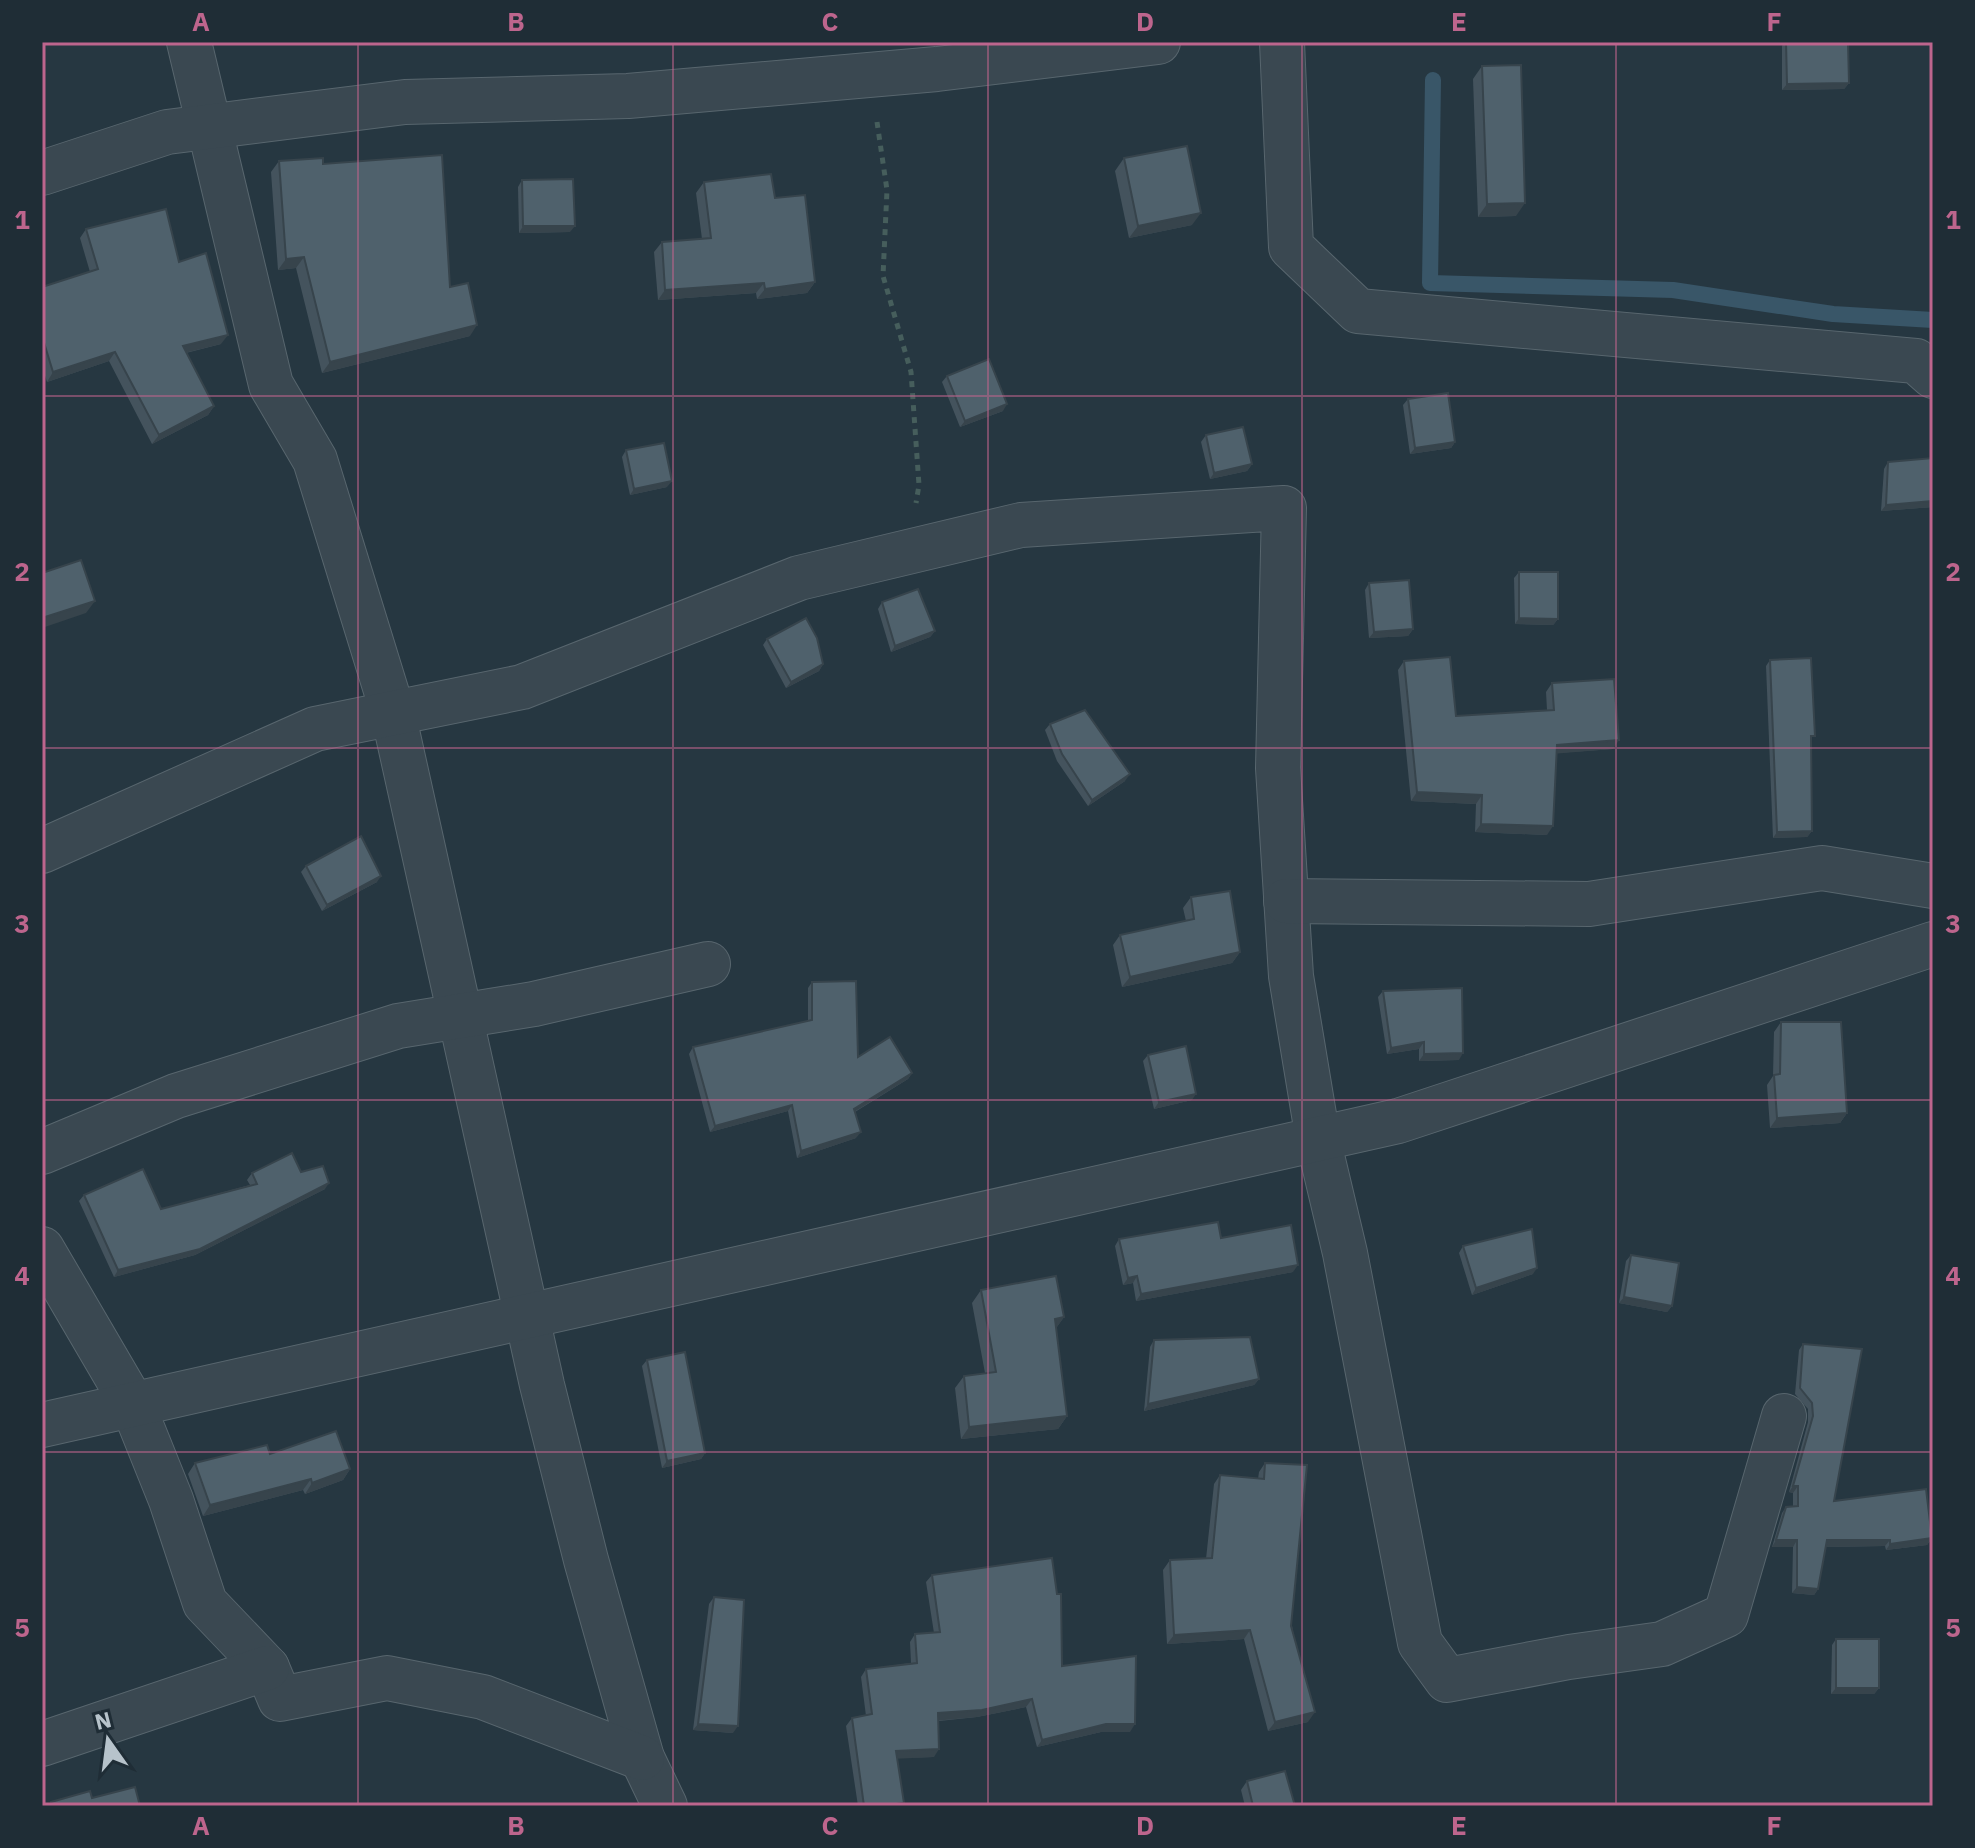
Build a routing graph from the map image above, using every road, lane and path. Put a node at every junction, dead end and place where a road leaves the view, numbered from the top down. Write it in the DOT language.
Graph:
graph roads {
  1 [pos="189,42"];
  2 [pos="1158,42"];
  3 [pos="1282,42"];
  4 [pos="871,74"];
  5 [pos="208,127"];
  6 [pos="42,173"];
  7 [pos="1933,376"];
  8 [pos="908,553"];
  9 [pos="393,713"];
  10 [pos="42,851"];
  11 [pos="1933,886"];
  12 [pos="1286,901"];
  13 [pos="1933,944"];
  14 [pos="708,964"];
  15 [pos="462,1016"];
  16 [pos="1318,1139"];
  17 [pos="42,1152"];
  18 [pos="42,1249"];
  19 [pos="528,1319"];
  20 [pos="132,1403"];
  21 [pos="1784,1416"];
  22 [pos="42,1425"];
  23 [pos="267,1668"];
  24 [pos="42,1744"];
  25 [pos="642,1758"];
  26 [pos="665,1806"];
  1 -- 5 [label="street"];
  2 -- 4 [label="street"];
  3 -- 7 [label="street"];
  4 -- 5 [label="street"];
  4 -- 8 [label="path"];
  5 -- 6 [label="street"];
  5 -- 9 [label="street"];
  8 -- 9 [label="street"];
  8 -- 12 [label="street"];
  9 -- 10 [label="street"];
  9 -- 15 [label="street"];
  11 -- 12 [label="street"];
  12 -- 16 [label="street"];
  13 -- 16 [label="street"];
  14 -- 15 [label="street"];
  15 -- 17 [label="street"];
  15 -- 19 [label="street"];
  16 -- 19 [label="street"];
  16 -- 21 [label="street"];
  18 -- 20 [label="street"];
  19 -- 20 [label="street"];
  19 -- 25 [label="street"];
  20 -- 22 [label="street"];
  20 -- 23 [label="street"];
  23 -- 24 [label="street"];
  23 -- 25 [label="street"];
  25 -- 26 [label="street"];
}
